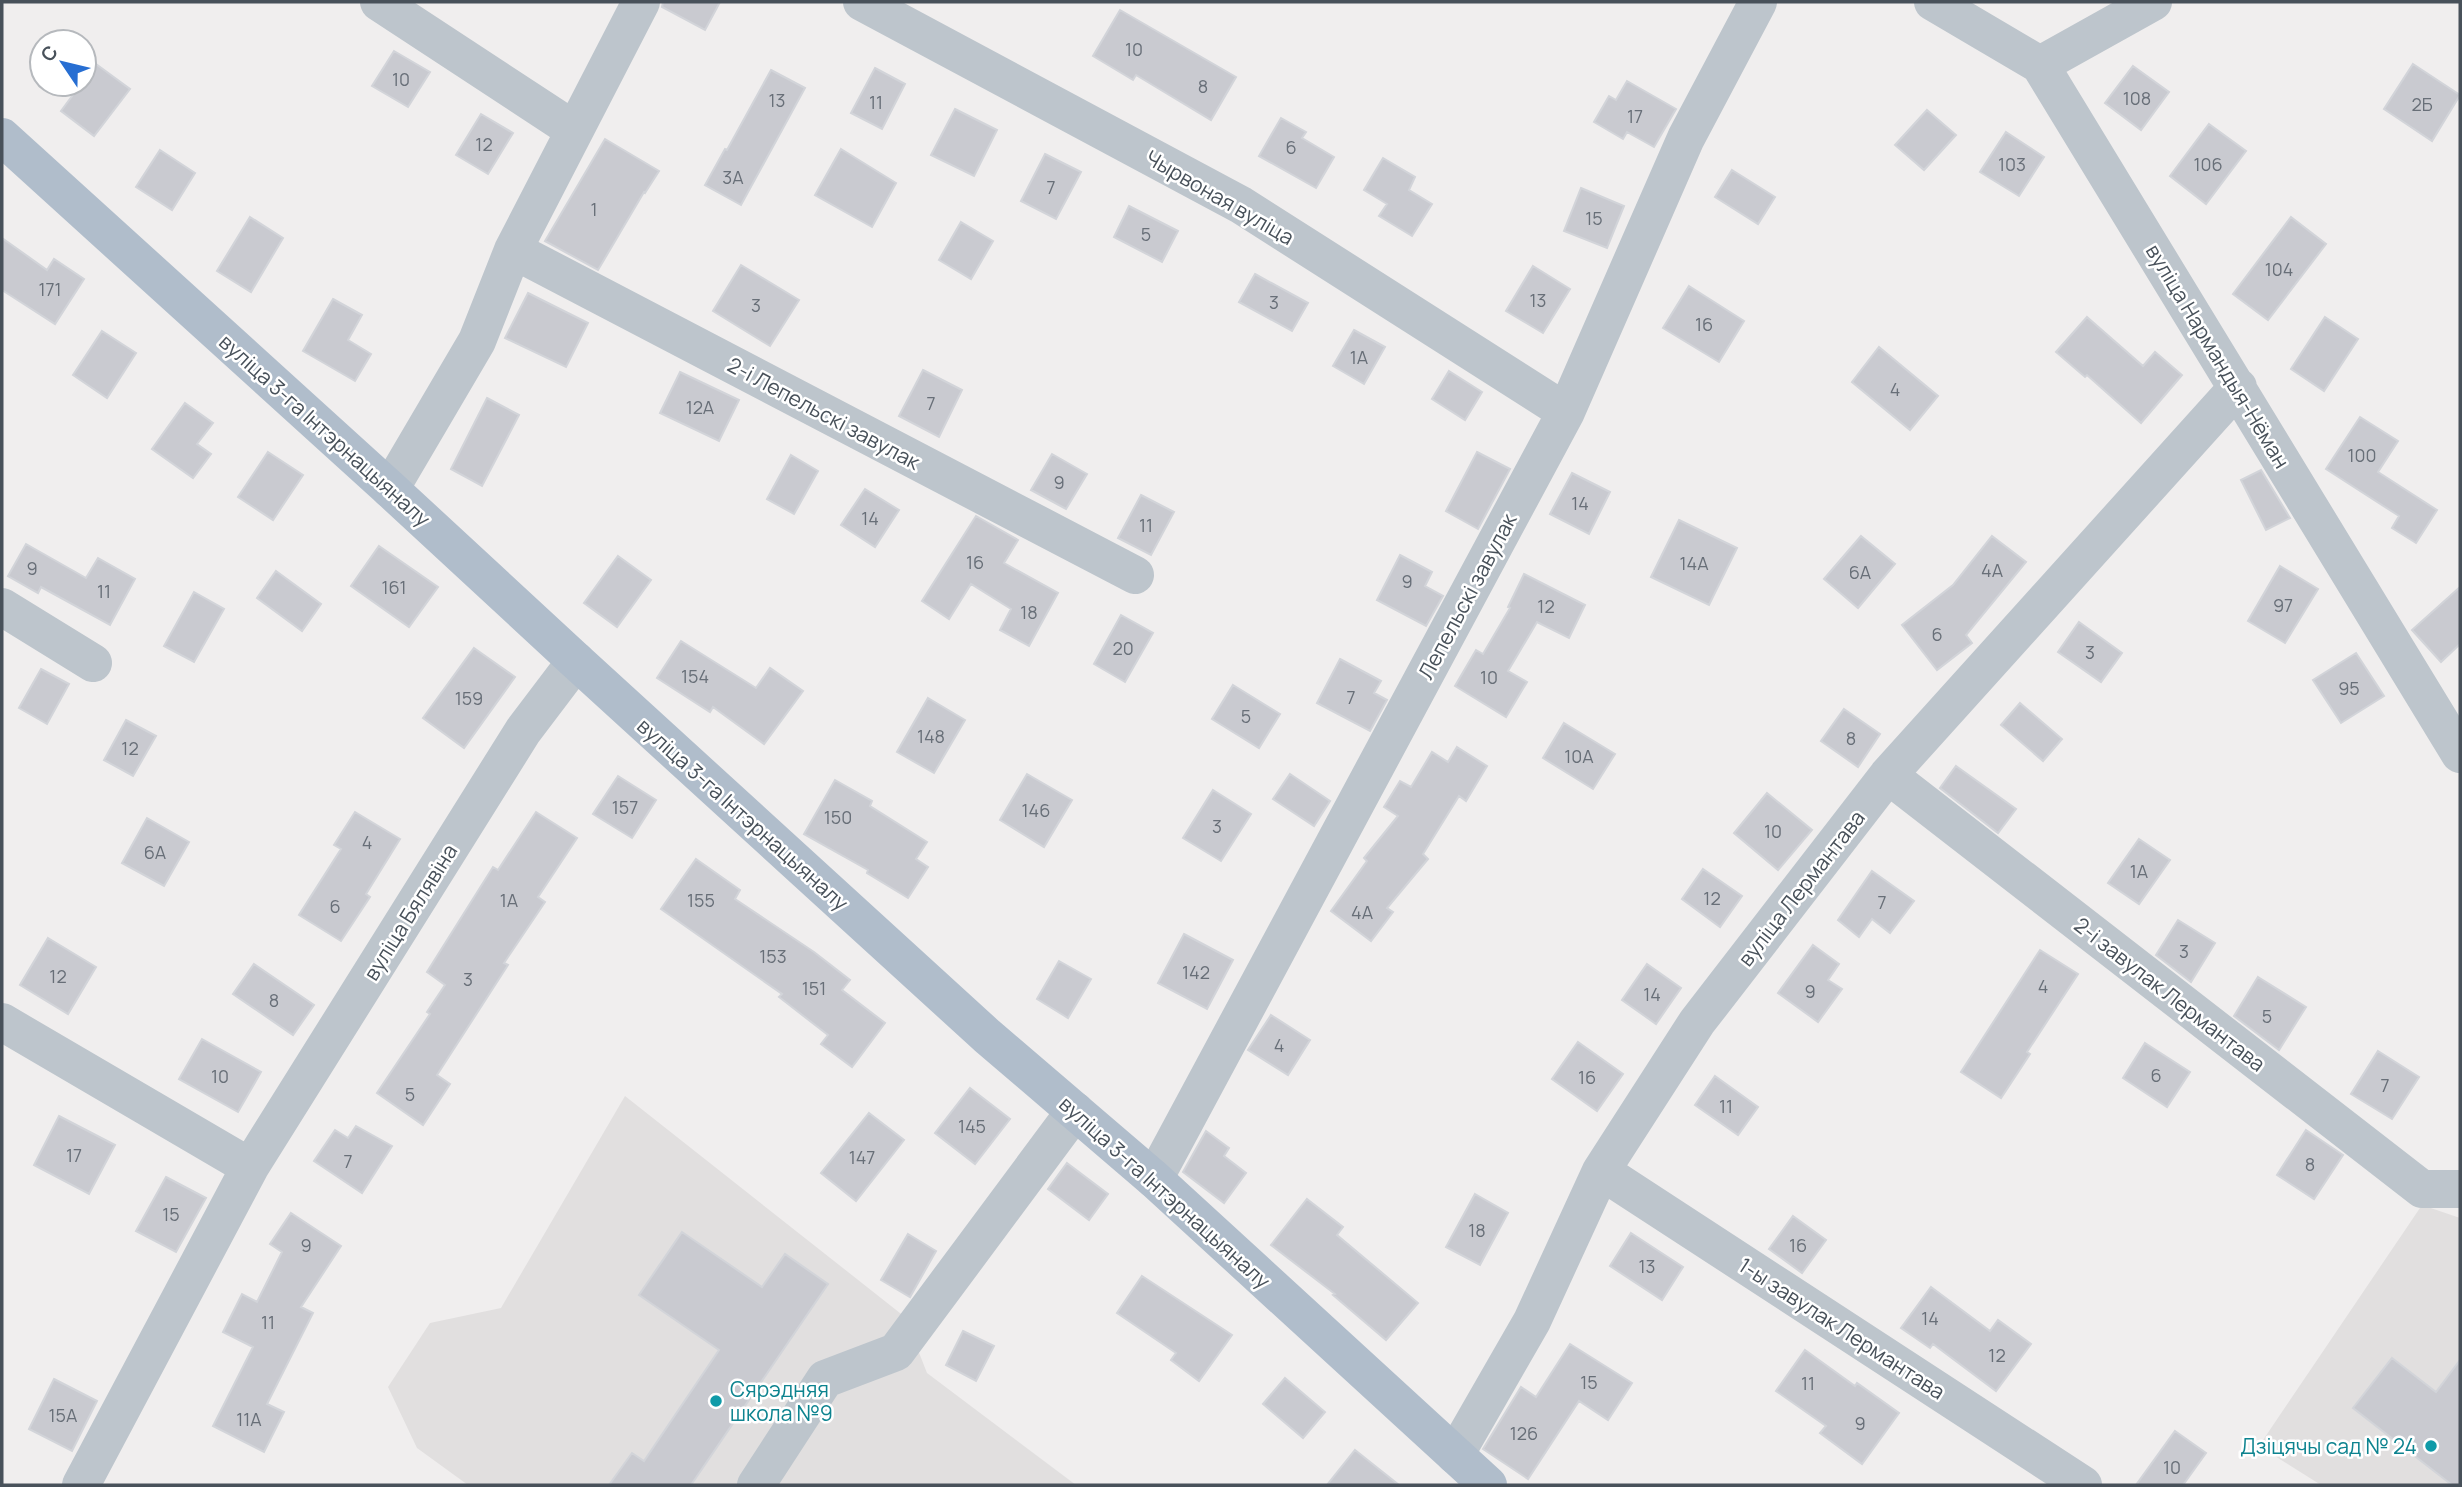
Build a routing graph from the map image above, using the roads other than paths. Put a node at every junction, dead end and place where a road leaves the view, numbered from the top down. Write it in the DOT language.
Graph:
graph roads {
  1 [pos="379,2"];
  2 [pos="641,2"];
  3 [pos="862,2"];
  4 [pos="1758,2"];
  5 [pos="1933,2"];
  6 [pos="2153,2"];
  7 [pos="2040,65"];
  8 [pos="574,130"];
  9 [pos="2,138"];
  10 [pos="513,250"];
  11 [pos="2238,387"];
  12 [pos="1566,412"];
  13 [pos="390,489"];
  14 [pos="1135,575"];
  15 [pos="2,607"];
  16 [pos="576,661"];
  17 [pos="93,663"];
  18 [pos="2460,754"];
  19 [pos="1888,775"];
  20 [pos="2,1022"];
  21 [pos="1075,1111"];
  22 [pos="250,1167"];
  23 [pos="1601,1171"];
  24 [pos="1154,1179"];
  25 [pos="2460,1189"];
  26 [pos="1455,1455"];
  27 [pos="81,1485"];
  28 [pos="756,1485"];
  29 [pos="1488,1485"];
  30 [pos="2083,1485"];
  1 -- 8 [label="street"];
  2 -- 8 [label="street"];
  3 -- 12 [label="street, Чырвоная вуліца"];
  4 -- 12 [label="street, Лепельскі завулак"];
  5 -- 7 [label="street, вуліца Нармандыя-Нёман"];
  6 -- 7 [label="street"];
  7 -- 11 [label="street, вуліца Нармандыя-Нёман"];
  8 -- 10 [label="street"];
  9 -- 13 [label="main road, вуліца 3-га Інтэрнацыяналу"];
  10 -- 13 [label="street"];
  10 -- 14 [label="street, 2-і Лепельскі завулак"];
  11 -- 18 [label="street, вуліца Нармандыя-Нёман"];
  11 -- 19 [label="street, вуліца Лермантава"];
  12 -- 24 [label="street, Лепельскі завулак"];
  13 -- 16 [label="main road, вуліца 3-га Інтэрнацыяналу"];
  15 -- 17 [label="street"];
  16 -- 21 [label="main road, вуліца 3-га Інтэрнацыяналу"];
  16 -- 22 [label="street, вуліца Бялявіна"];
  19 -- 23 [label="street, вуліца Лермантава"];
  19 -- 25 [label="street, 2-і завулак Лермантава"];
  20 -- 22 [label="street"];
  21 -- 24 [label="main road, вуліца 3-га Інтэрнацыяналу"];
  21 -- 28 [label="street"];
  22 -- 27 [label="street, вуліца Бялявіна"];
  23 -- 26 [label="street, вуліца Лермантава"];
  23 -- 30 [label="street, 1-ы завулак Лермантава"];
  24 -- 26 [label="main road, вуліца 3-га Інтэрнацыяналу"];
  26 -- 29 [label="main road, вуліца 3-га Інтэрнацыяналу"];
}
